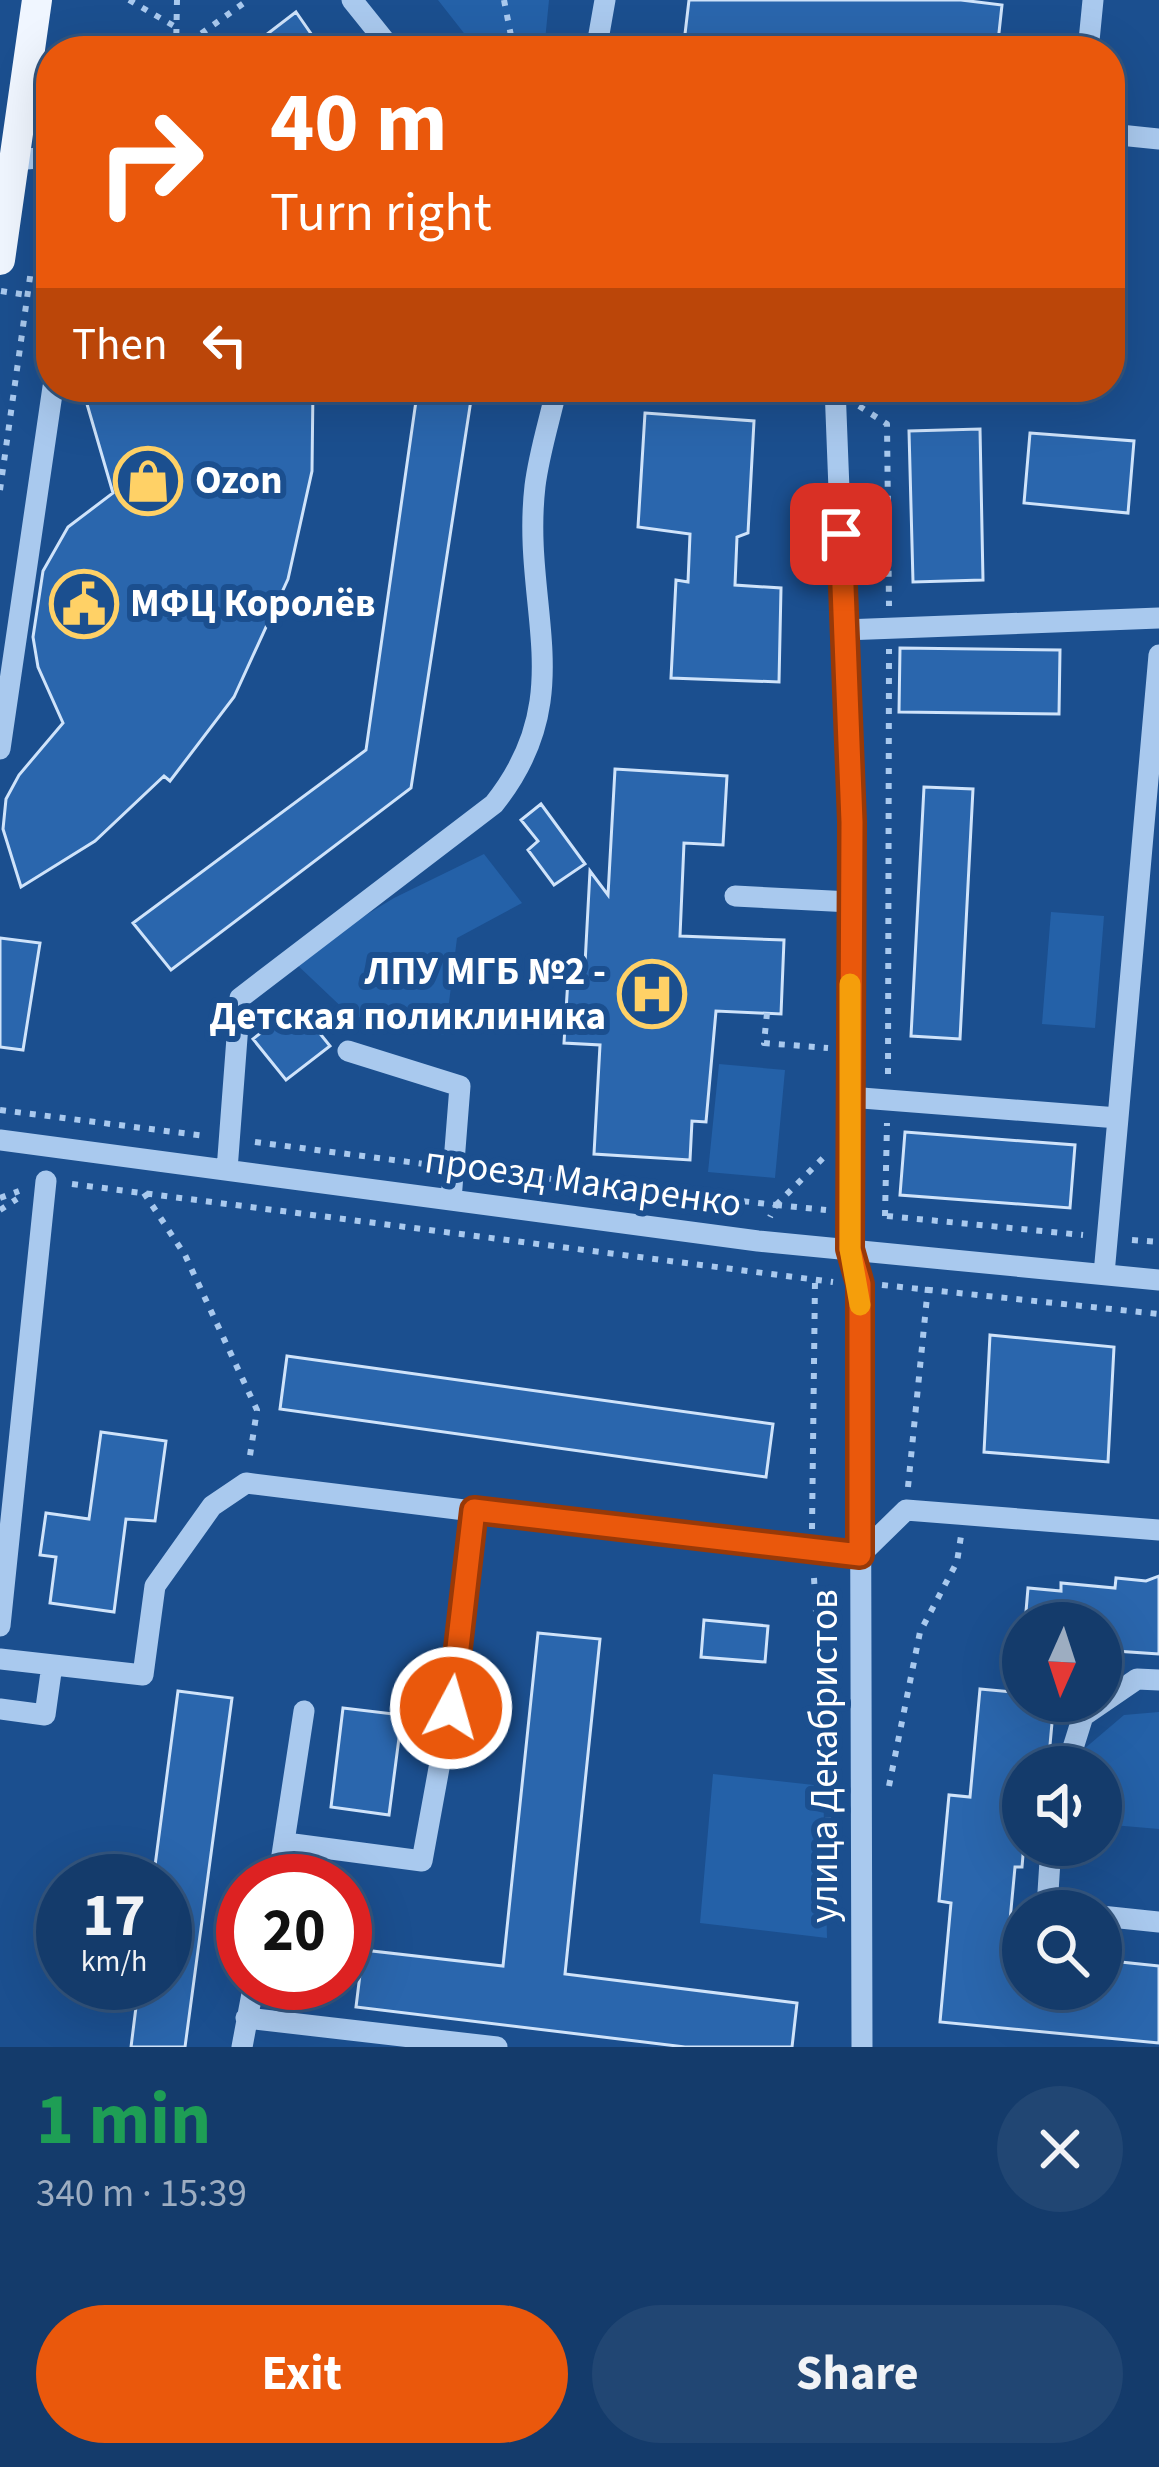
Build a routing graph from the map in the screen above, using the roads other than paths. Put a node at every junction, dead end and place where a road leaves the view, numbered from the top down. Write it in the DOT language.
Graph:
graph roads {
  1 [pos="37,0"];
  2 [pos="352,0"];
  3 [pos="605,0"];
  4 [pos="1093,0"];
  5 [pos="381,36"];
  6 [pos="599,36"];
  7 [pos="1089,36"];
  8 [pos="1125,136"];
  9 [pos="1159,139"];
  10 [pos="36,158"];
  11 [pos="14,160"];
  12 [pos="0,260"];
  13 [pos="51,402"];
  14 [pos="554,402"];
  15 [pos="835,402"];
  16 [pos="1159,617"];
  17 [pos="844,630"];
  18 [pos="1159,655"];
  19 [pos="0,749"];
  20 [pos="735,896"];
  21 [pos="851,902"];
  22 [pos="348,1052"];
  23 [pos="849,1097"];
  24 [pos="1118,1118"];
  25 [pos="0,1140"];
  26 [pos="227,1170"];
  27 [pos="46,1180"];
  28 [pos="452,1200"];
  29 [pos="850,1249"];
  30 [pos="1104,1274"];
  31 [pos="1159,1280"];
  32 [pos="474,1510"];
  33 [pos="1159,1530"];
  34 [pos="860,1555"];
  35 [pos="0,1626"];
  36 [pos="0,1659"];
  37 [pos="52,1665"];
  38 [pos="1159,1680"];
  39 [pos="0,1709"];
  40 [pos="304,1711"];
  41 [pos="1074,1746"];
  42 [pos="286,1843"];
  43 [pos="284,1854"];
  44 [pos="1122,1918"];
  45 [pos="1159,1922"];
  46 [pos="248,2010"];
  47 [pos="246,2018"];
  48 [pos="242,2047"];
  49 [pos="497,2047"];
  50 [pos="862,2047"];
  1 -- 11 [label="main road"];
  2 -- 5 [label="street"];
  3 -- 6 [label="street"];
  4 -- 7 [label="street"];
  8 -- 9 [label="street"];
  10 -- 11 [label="street"];
  11 -- 12 [label="main road"];
  13 -- 19 [label="street"];
  14 -- 26 [label="street"];
  15 -- 17 [label="street, улица Декабристов"];
  16 -- 17 [label="street"];
  17 -- 21 [label="street, улица Декабристов"];
  18 -- 24 [label="street"];
  20 -- 21 [label="street"];
  21 -- 23 [label="street, улица Декабристов"];
  22 -- 28 [label="street"];
  23 -- 24 [label="street"];
  23 -- 29 [label="street, улица Декабристов"];
  24 -- 30 [label="street"];
  25 -- 26 [label="street, проезд Макаренко"];
  26 -- 28 [label="street, проезд Макаренко"];
  27 -- 35 [label="street"];
  28 -- 29 [label="street, проезд Макаренко"];
  29 -- 30 [label="street, проезд Макаренко"];
  29 -- 34 [label="street, улица Декабристов"];
  30 -- 31 [label="street, проезд Макаренко"];
  32 -- 34 [label="street"];
  32 -- 37 [label="street"];
  32 -- 42 [label="street"];
  33 -- 34 [label="street"];
  34 -- 50 [label="street, улица Декабристов"];
  36 -- 37 [label="street"];
  37 -- 39 [label="street"];
  38 -- 41 [label="street"];
  40 -- 42 [label="street"];
  42 -- 43 [label="street"];
  44 -- 45 [label="street"];
  46 -- 47 [label="street"];
  47 -- 48 [label="street"];
  47 -- 49 [label="street"];
}
